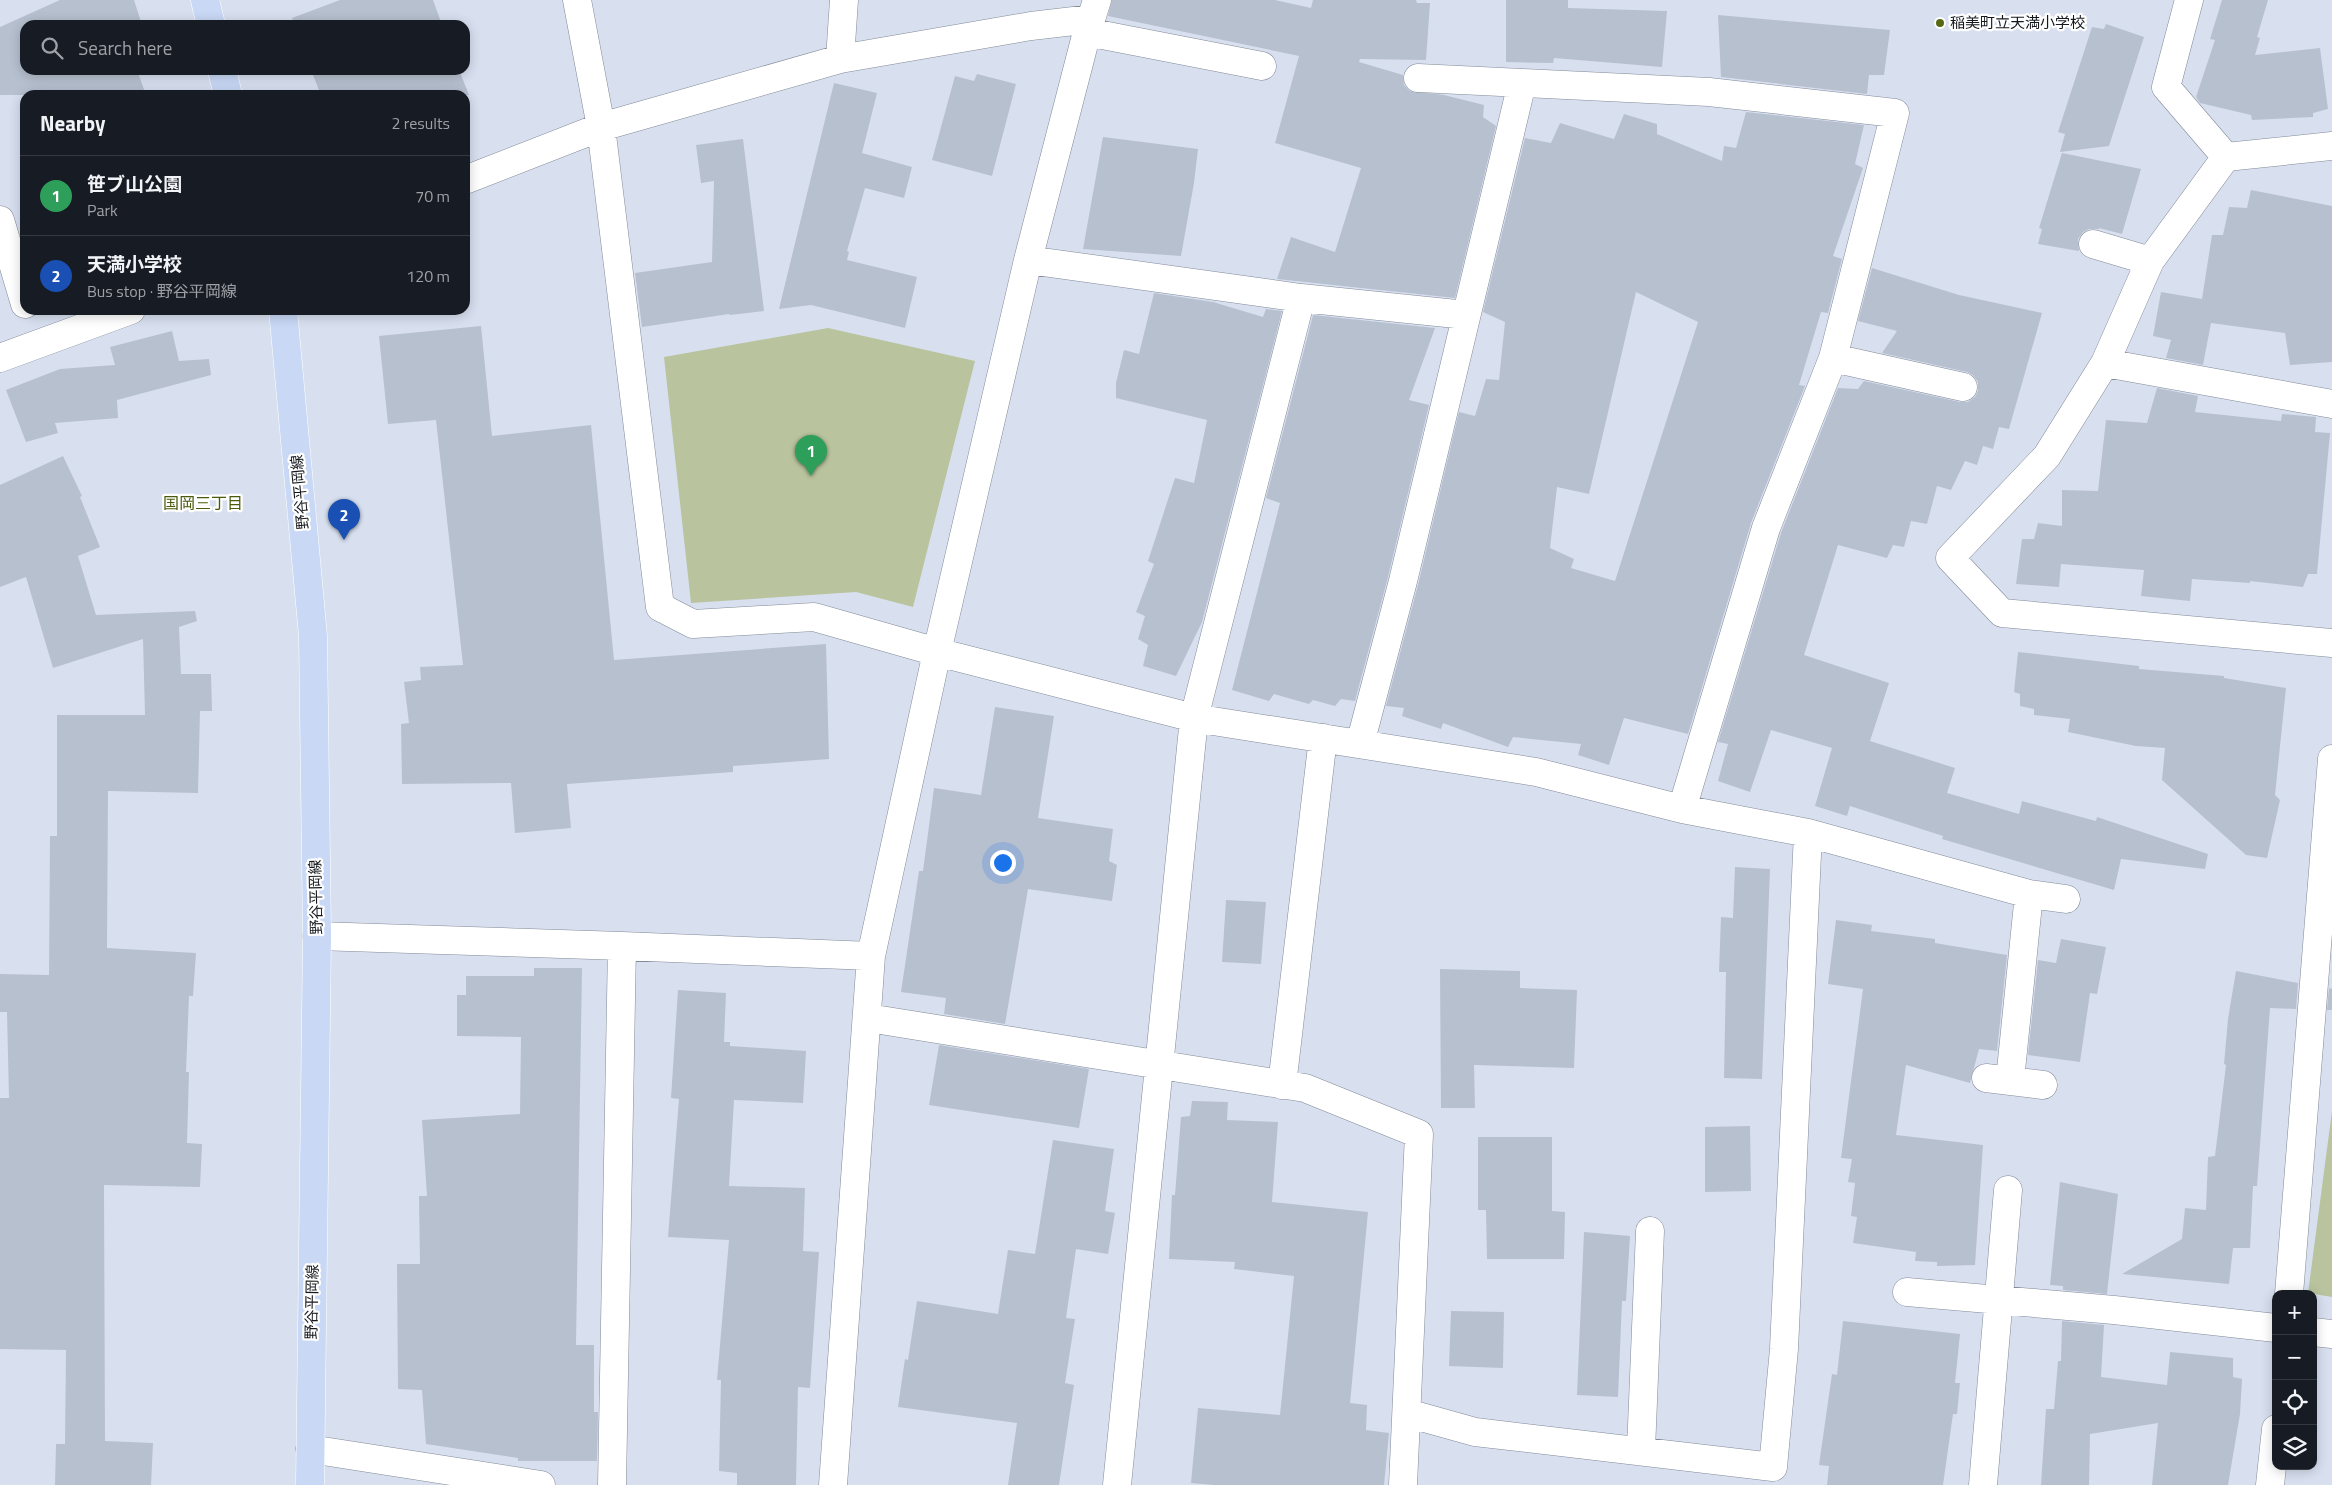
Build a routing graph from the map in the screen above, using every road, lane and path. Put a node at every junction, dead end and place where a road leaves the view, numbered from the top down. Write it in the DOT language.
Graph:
graph roads {
  1 [pos="205,0"];
  2 [pos="577,0"];
  3 [pos="844,0"];
  4 [pos="2189,0"];
  5 [pos="1092,17"];
  6 [pos="210,20"];
  7 [pos="840,59"];
  8 [pos="1262,66"];
  9 [pos="223,75"];
  10 [pos="1418,78"];
  11 [pos="1522,83"];
  12 [pos="227,90"];
  13 [pos="602,127"];
  14 [pos="2332,146"];
  15 [pos="2226,157"];
  16 [pos="470,178"];
  17 [pos="0,220"];
  18 [pos="2093,244"];
  19 [pos="1028,260"];
  20 [pos="2150,262"];
  21 [pos="20,287"];
  22 [pos="1301,298"];
  23 [pos="28,315"];
  24 [pos="117,315"];
  25 [pos="283,315"];
  26 [pos="1466,315"];
  27 [pos="37,344"];
  28 [pos="0,358"];
  29 [pos="1833,358"];
  30 [pos="2106,363"];
  31 [pos="1962,386"];
  32 [pos="2332,404"];
  33 [pos="2332,643"];
  34 [pos="937,652"];
  35 [pos="1194,718"];
  36 [pos="1323,738"];
  37 [pos="1360,744"];
  38 [pos="2332,759"];
  39 [pos="1682,809"];
  40 [pos="1808,833"];
  41 [pos="2029,894"];
  42 [pos="2066,898"];
  43 [pos="317,936"];
  44 [pos="622,946"];
  45 [pos="871,956"];
  46 [pos="868,1018"];
  47 [pos="1161,1066"];
  48 [pos="1282,1085"];
  49 [pos="2043,1085"];
  50 [pos="2008,1190"];
  51 [pos="1650,1231"];
  52 [pos="2289,1290"];
  53 [pos="1907,1292"];
  54 [pos="1999,1300"];
  55 [pos="2272,1328"];
  56 [pos="2317,1332"];
  57 [pos="2332,1334"];
  58 [pos="1407,1413"];
  59 [pos="310,1449"];
  60 [pos="1641,1450"];
  61 [pos="2272,1466"];
  62 [pos="310,1485"];
  63 [pos="541,1485"];
  64 [pos="612,1485"];
  65 [pos="833,1485"];
  66 [pos="1117,1485"];
  67 [pos="1403,1485"];
  68 [pos="1984,1485"];
  69 [pos="2270,1485"];
  1 -- 6 [label="main road"];
  2 -- 13 [label="street"];
  3 -- 7 [label="street"];
  4 -- 15 [label="street"];
  5 -- 7 [label="street"];
  5 -- 8 [label="street"];
  5 -- 19 [label="street"];
  7 -- 13 [label="street"];
  9 -- 12 [label="main road"];
  10 -- 11 [label="street"];
  11 -- 26 [label="street"];
  11 -- 29 [label="street"];
  13 -- 16 [label="street"];
  13 -- 34 [label="street"];
  14 -- 15 [label="street"];
  15 -- 20 [label="street"];
  17 -- 21 [label="street"];
  18 -- 20 [label="street"];
  19 -- 22 [label="street"];
  19 -- 34 [label="street"];
  20 -- 30 [label="street"];
  22 -- 26 [label="street"];
  22 -- 35 [label="street"];
  23 -- 27 [label="street"];
  24 -- 27 [label="street"];
  25 -- 43 [label="main road, 野谷平岡線"];
  26 -- 37 [label="street"];
  27 -- 28 [label="street"];
  29 -- 31 [label="street"];
  29 -- 39 [label="street"];
  30 -- 32 [label="street"];
  30 -- 33 [label="street"];
  34 -- 35 [label="street"];
  34 -- 45 [label="street"];
  35 -- 36 [label="street"];
  35 -- 47 [label="street"];
  36 -- 37 [label="street"];
  36 -- 48 [label="street"];
  37 -- 39 [label="street"];
  38 -- 52 [label="street"];
  39 -- 40 [label="street"];
  40 -- 41 [label="street"];
  40 -- 60 [label="street"];
  41 -- 42 [label="street"];
  41 -- 49 [label="street"];
  43 -- 44 [label="street"];
  43 -- 59 [label="main road, 野谷平岡線"];
  44 -- 45 [label="street"];
  44 -- 64 [label="street"];
  45 -- 46 [label="street"];
  46 -- 47 [label="street"];
  46 -- 65 [label="street"];
  47 -- 48 [label="street"];
  47 -- 66 [label="street"];
  48 -- 58 [label="street"];
  50 -- 54 [label="street"];
  51 -- 60 [label="street"];
  53 -- 54 [label="street"];
  54 -- 55 [label="street"];
  54 -- 68 [label="street"];
  56 -- 57 [label="street"];
  58 -- 60 [label="street"];
  58 -- 67 [label="street"];
  59 -- 62 [label="main road, 野谷平岡線"];
  59 -- 63 [label="street"];
  61 -- 69 [label="street"];
}
